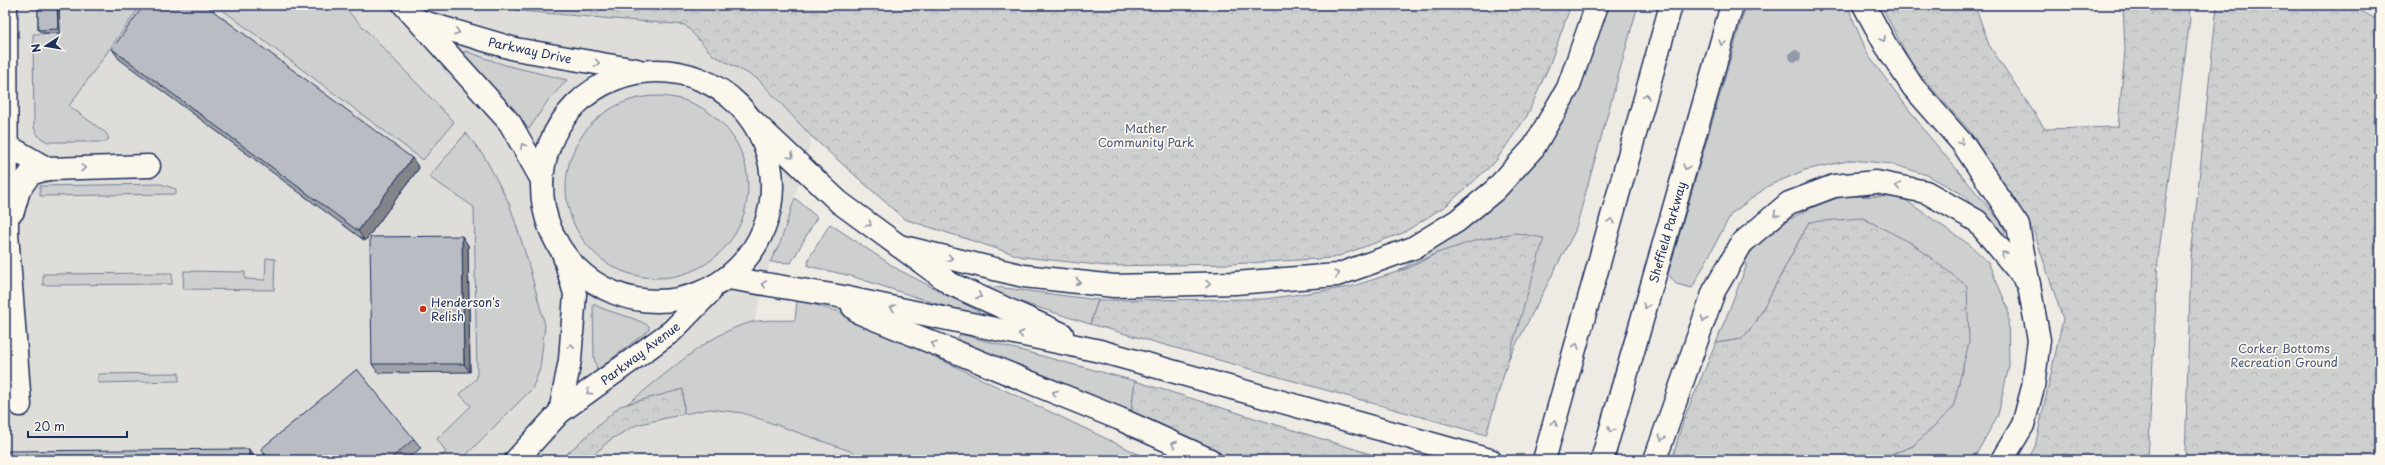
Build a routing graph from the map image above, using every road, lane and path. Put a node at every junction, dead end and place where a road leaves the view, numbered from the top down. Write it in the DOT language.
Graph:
graph roads {
  1 [pos="6,5"];
  2 [pos="404,5"];
  3 [pos="1597,5"];
  4 [pos="1671,5"];
  5 [pos="1732,5"];
  6 [pos="1864,5"];
  7 [pos="420,21"];
  8 [pos="642,71"];
  9 [pos="752,120"];
  10 [pos="8,146"];
  11 [pos="149,166"];
  12 [pos="48,169"];
  13 [pos="542,180"];
  14 [pos="7,233"];
  15 [pos="899,246"];
  16 [pos="563,253"];
  17 [pos="721,282"];
  18 [pos="2029,284"];
  19 [pos="838,296"];
  20 [pos="1100,351"];
  21 [pos="20,405"];
  22 [pos="560,412"];
  23 [pos="516,460"];
  24 [pos="1210,460"];
  25 [pos="1490,460"];
  26 [pos="1544,460"];
  27 [pos="1602,460"];
  28 [pos="1656,460"];
  29 [pos="2002,460"];
  1 -- 10 [label="main road"];
  2 -- 7 [label="main road, Parkway Drive"];
  15 -- 3 [label="main road, one-way"];
  26 -- 4 [label="main road, one-way"];
  5 -- 27 [label="main road, Sheffield Parkway, one-way"];
  6 -- 18 [label="main road, one-way"];
  7 -- 8 [label="main road, Parkway Drive, one-way"];
  13 -- 7 [label="main road, Parkway Drive, one-way"];
  8 -- 9 [label="main road"];
  8 -- 13 [label="main road"];
  9 -- 15 [label="main road, one-way"];
  9 -- 17 [label="main road, Parkway Avenue"];
  10 -- 12 [label="main road"];
  10 -- 14 [label="main road"];
  12 -- 11 [label="main road, one-way"];
  12 -- 14 [label="main road"];
  13 -- 16 [label="main road"];
  14 -- 21 [label="main road"];
  15 -- 20 [label="main road, one-way"];
  16 -- 17 [label="main road"];
  22 -- 16 [label="main road, one-way"];
  19 -- 17 [label="main road, one-way"];
  17 -- 22 [label="main road, Parkway Avenue, one-way"];
  18 -- 28 [label="main road, one-way"];
  18 -- 29 [label="main road"];
  20 -- 19 [label="main road, one-way"];
  24 -- 19 [label="main road, one-way"];
  20 -- 25 [label="main road"];
  22 -- 23 [label="main road, Parkway Avenue"];
}
